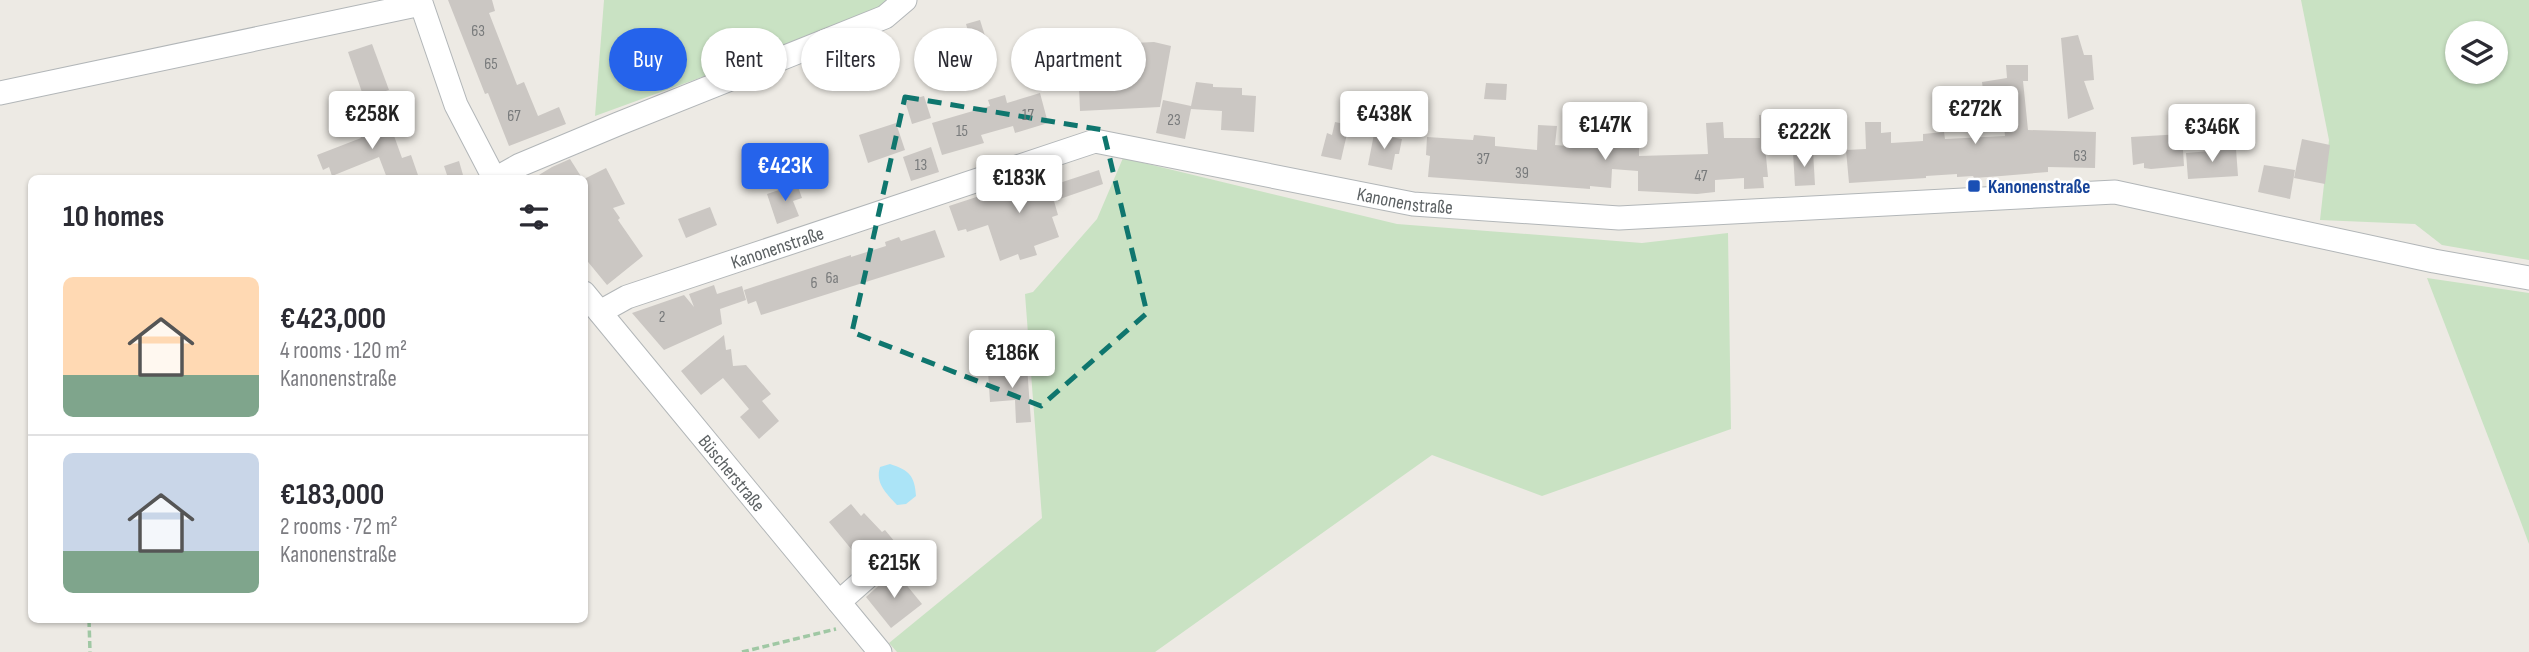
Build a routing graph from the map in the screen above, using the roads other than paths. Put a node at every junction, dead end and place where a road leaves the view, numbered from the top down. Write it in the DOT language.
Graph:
graph roads {
  1 [pos="905,0"];
  2 [pos="420,2"];
  3 [pos="0,93"];
  4 [pos="494,175"];
  5 [pos="501,175"];
  6 [pos="2529,278"];
  7 [pos="588,298"];
  8 [pos="600,313"];
  9 [pos="908,553"];
  10 [pos="839,602"];
  11 [pos="880,652"];
  1 -- 5 [label="street"];
  2 -- 3 [label="street"];
  2 -- 4 [label="street"];
  6 -- 8 [label="street, Kanonenstraße"];
  7 -- 8 [label="street, Büscherstraße"];
  8 -- 10 [label="street, Büscherstraße"];
  9 -- 10 [label="street"];
  10 -- 11 [label="street, Büscherstraße"];
}
